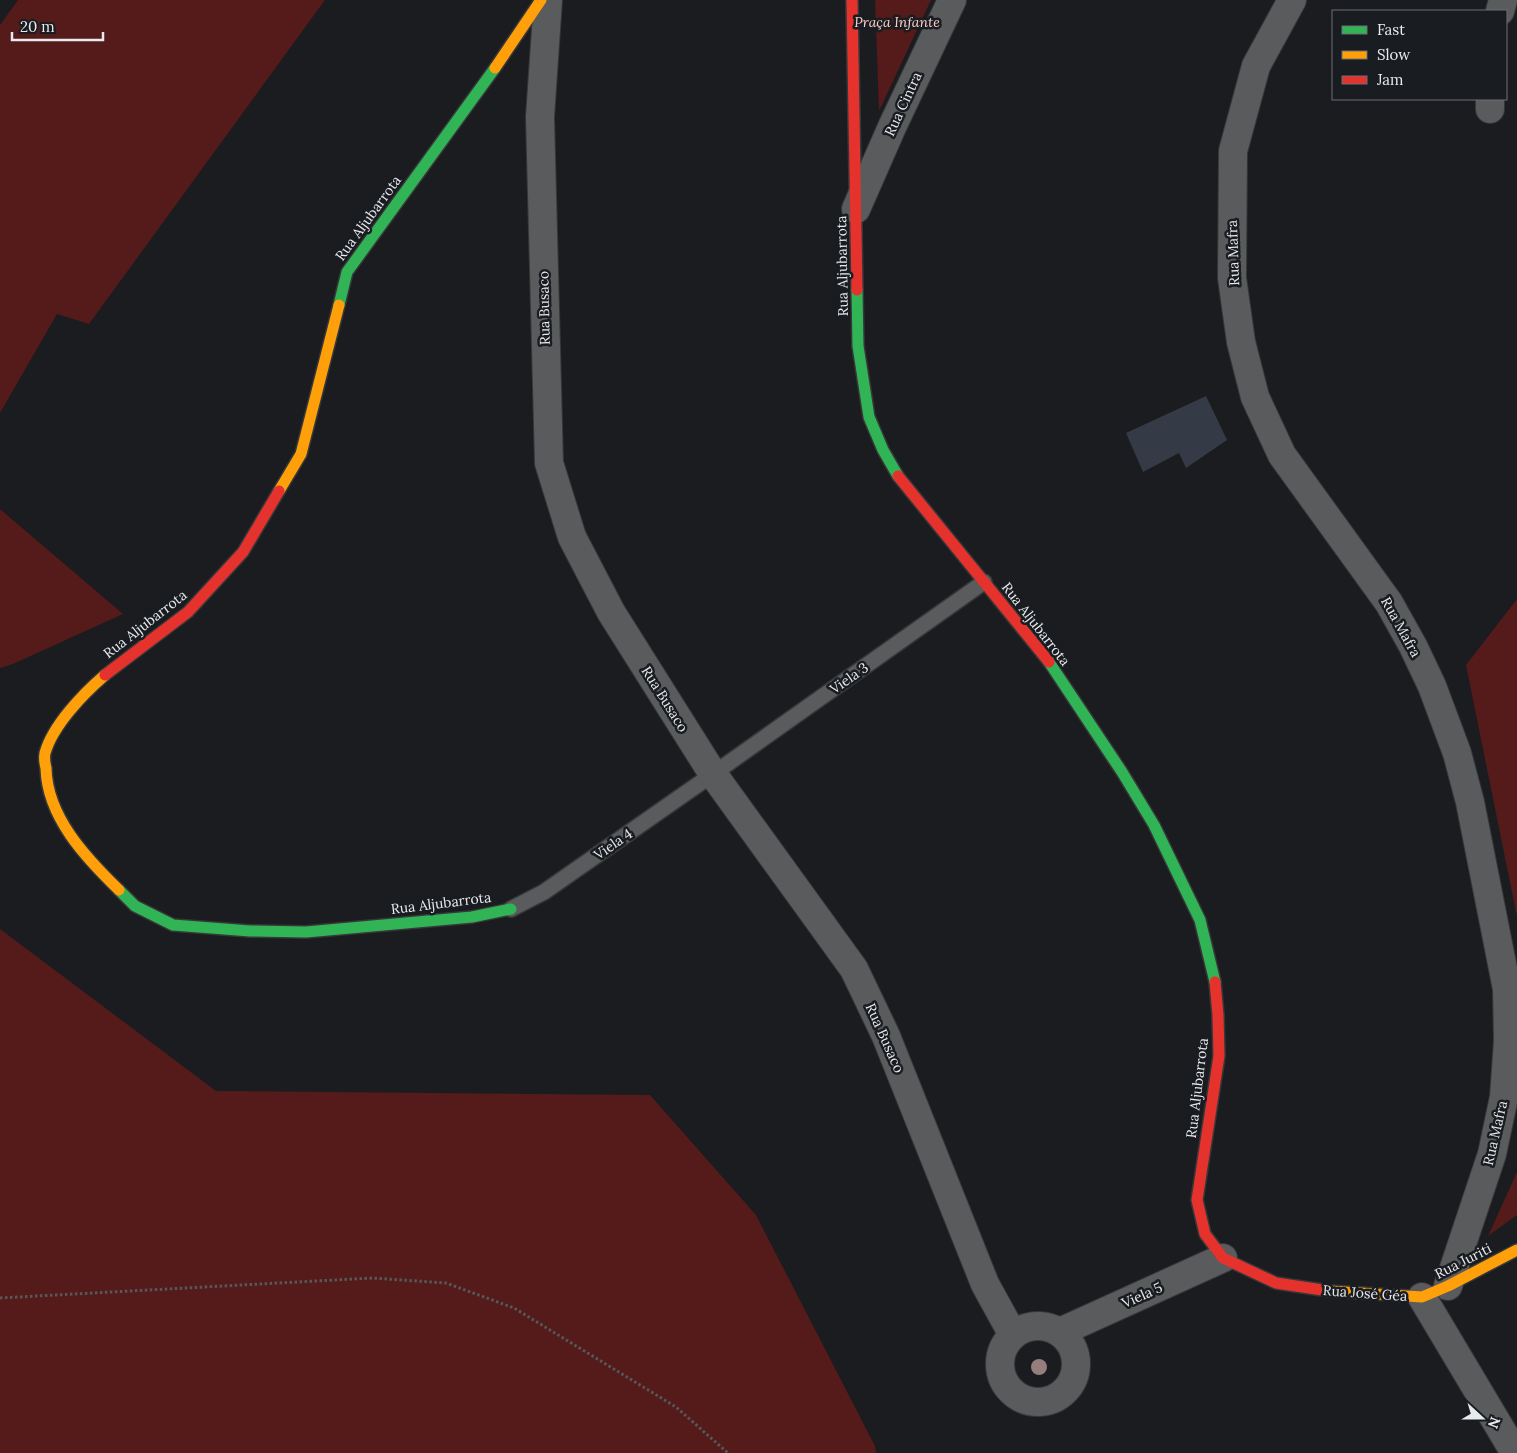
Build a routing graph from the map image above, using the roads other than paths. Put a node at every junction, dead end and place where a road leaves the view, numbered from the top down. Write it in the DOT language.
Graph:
graph roads {
  1 [pos="542,0"];
  2 [pos="548,0"];
  3 [pos="852,0"];
  4 [pos="952,0"];
  5 [pos="1292,0"];
  6 [pos="856,209"];
  7 [pos="984,582"];
  8 [pos="713,774"];
  9 [pos="511,909"];
  10 [pos="1517,1250"];
  11 [pos="1223,1258"];
  12 [pos="1448,1286"];
  13 [pos="1422,1297"];
  14 [pos="1060,1332"];
  15 [pos="1013,1335"];
  16 [pos="1515,1453"];
  1 -- 9 [label="street, Rua Aljubarrota"];
  2 -- 8 [label="street, Rua Busaco"];
  3 -- 6 [label="street, Rua Aljubarrota"];
  4 -- 6 [label="street, Rua Cintra"];
  5 -- 12 [label="street, Rua Mafra"];
  6 -- 7 [label="street, Rua Aljubarrota"];
  7 -- 8 [label="lane, Viela 3"];
  7 -- 11 [label="street, Rua Aljubarrota"];
  8 -- 9 [label="lane, Viela 4"];
  8 -- 15 [label="street, Rua Busaco"];
  10 -- 12 [label="street, Rua Juriti"];
  11 -- 13 [label="street, Rua José Géa"];
  11 -- 14 [label="street, Viela 5"];
  12 -- 13 [label="street, Rua Juriti"];
  13 -- 16 [label="street, Rua José Géa"];
  14 -- 15 [label="street"];
  14 -- 15 [label="street"];
}
